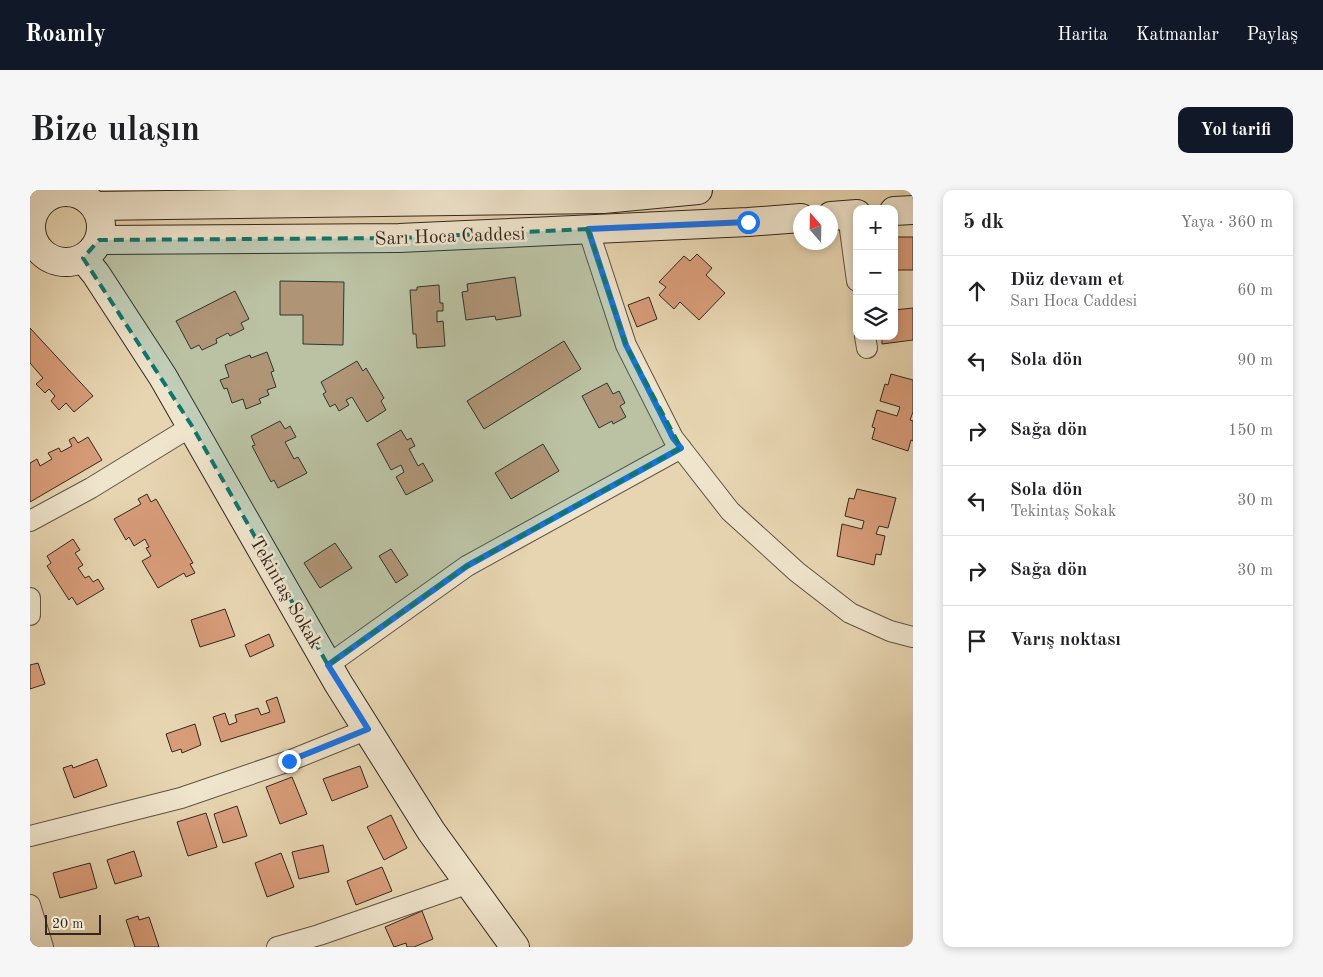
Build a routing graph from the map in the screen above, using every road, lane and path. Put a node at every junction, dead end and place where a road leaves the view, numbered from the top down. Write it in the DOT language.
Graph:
graph roads {
  1 [pos="689,190"];
  2 [pos="98,198"];
  3 [pos="32,204"];
  4 [pos="913,210"];
  5 [pos="898,211"];
  6 [pos="845,215"];
  7 [pos="793,218"];
  8 [pos="588,229"];
  9 [pos="32,241"];
  10 [pos="91,249"];
  11 [pos="853,259"];
  12 [pos="192,426"];
  13 [pos="681,448"];
  14 [pos="30,521"];
  15 [pos="30,598"];
  16 [pos="30,615"];
  17 [pos="913,637"];
  18 [pos="328,665"];
  19 [pos="368,729"];
  20 [pos="30,836"];
  21 [pos="469,884"];
  22 [pos="30,905"];
  23 [pos="43,947"];
  24 [pos="277,947"];
  25 [pos="515,947"];
  1 -- 2 [label="street, Sarı Hoca Caddesi"];
  2 -- 3 [label="street"];
  2 -- 10 [label="street"];
  3 -- 9 [label="street"];
  4 -- 5 [label="street"];
  6 -- 11 [label="street"];
  7 -- 8 [label="street, Sarı Hoca Caddesi"];
  8 -- 10 [label="street, Sarı Hoca Caddesi"];
  8 -- 13 [label="street"];
  9 -- 10 [label="street"];
  10 -- 12 [label="street, Tekintaş Sokak"];
  12 -- 14 [label="street"];
  12 -- 18 [label="street, Tekintaş Sokak"];
  13 -- 17 [label="street"];
  13 -- 18 [label="street"];
  15 -- 16 [label="street"];
  18 -- 19 [label="street, Tekintaş Sokak"];
  19 -- 20 [label="street"];
  19 -- 21 [label="street, Tekintaş Sokak"];
  21 -- 24 [label="street"];
  21 -- 25 [label="street, Tekintaş Sokak"];
  22 -- 23 [label="street"];
}
